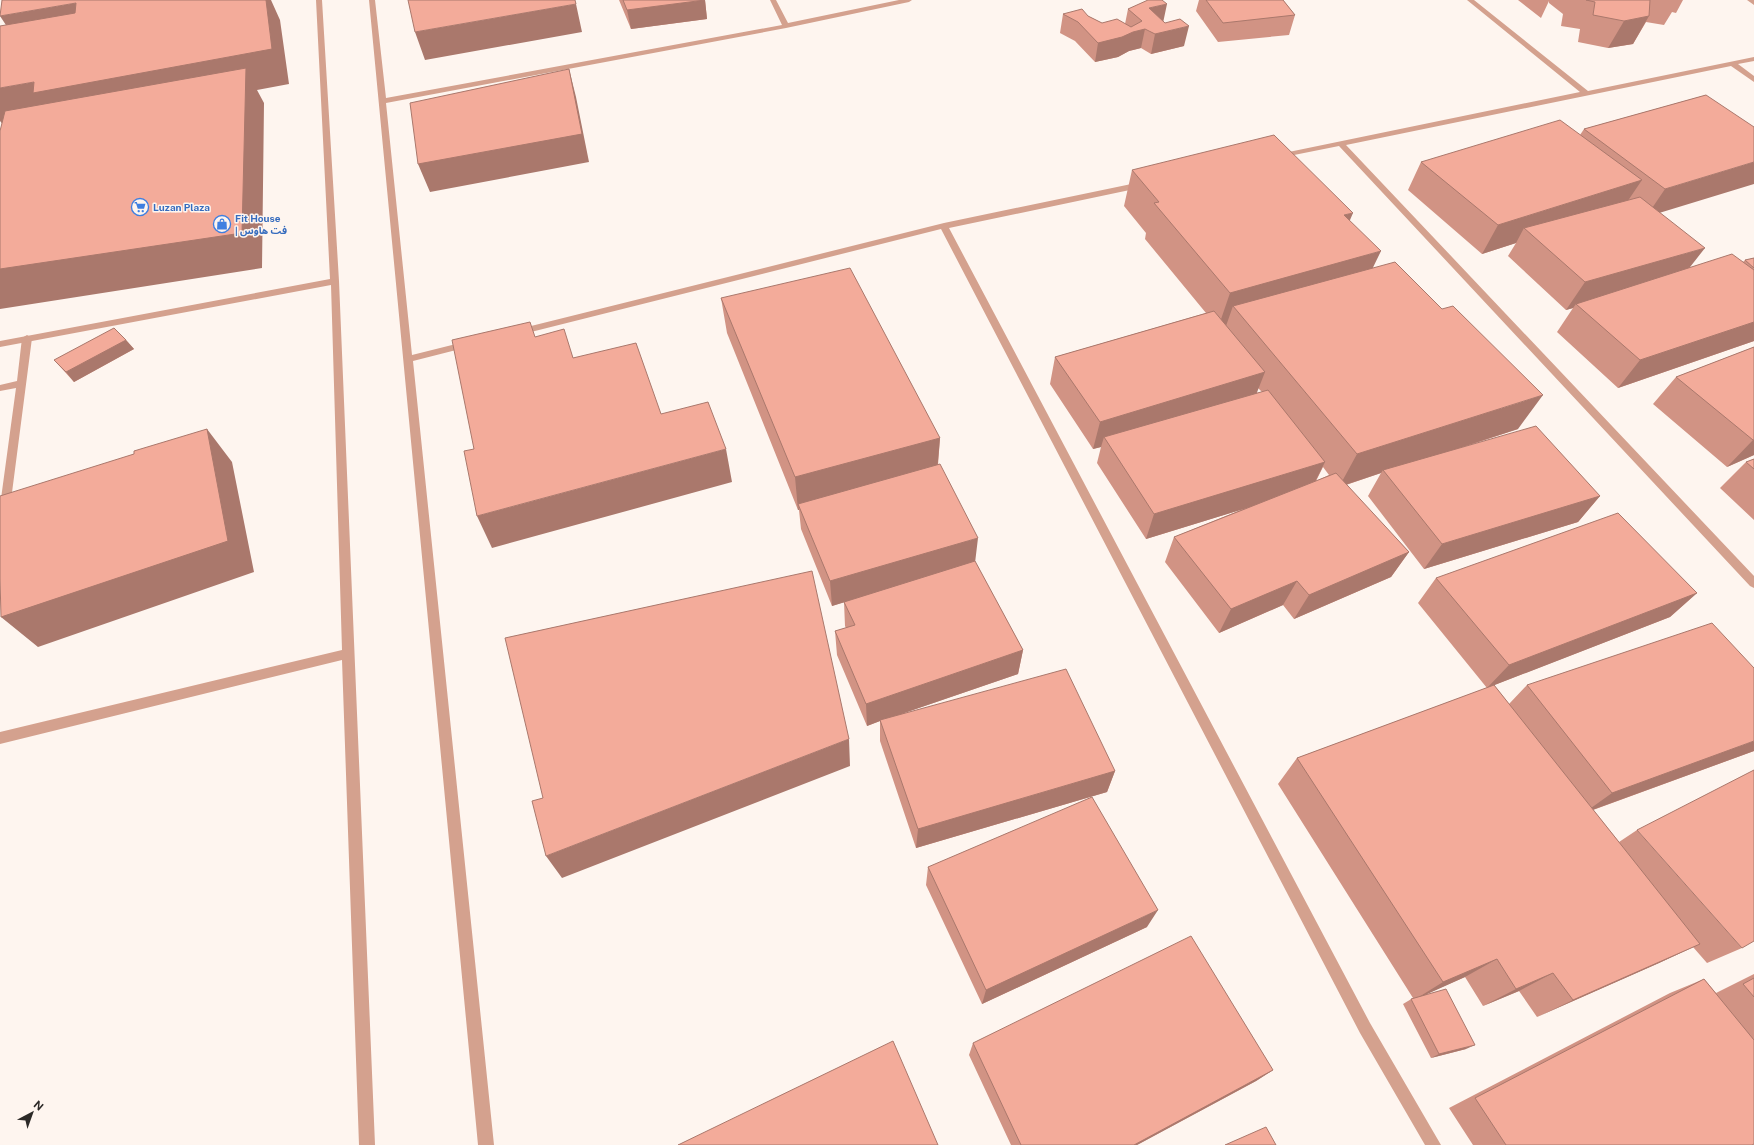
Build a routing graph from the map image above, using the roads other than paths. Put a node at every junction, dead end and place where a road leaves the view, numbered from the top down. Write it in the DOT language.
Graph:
graph roads {
  1 [pos="319,0"];
  2 [pos="372,0"];
  3 [pos="773,0"];
  4 [pos="910,0"];
  5 [pos="1470,0"];
  6 [pos="1750,0"];
  7 [pos="1754,3"];
  8 [pos="786,26"];
  9 [pos="1754,59"];
  10 [pos="1733,64"];
  11 [pos="1754,80"];
  12 [pos="1587,94"];
  13 [pos="383,101"];
  14 [pos="1341,144"];
  15 [pos="1271,158"];
  16 [pos="1146,184"];
  17 [pos="944,226"];
  18 [pos="335,281"];
  19 [pos="507,335"];
  20 [pos="27,338"];
  21 [pos="477,342"];
  22 [pos="0,344"];
  23 [pos="408,359"];
  24 [pos="21,383"];
  25 [pos="0,388"];
  26 [pos="3,521"];
  27 [pos="1754,583"];
  28 [pos="348,654"];
  29 [pos="0,738"];
  30 [pos="368,1145"];
  31 [pos="486,1145"];
  32 [pos="1433,1145"];
  1 -- 18 [label="street"];
  2 -- 13 [label="street"];
  3 -- 8 [label="street"];
  4 -- 8 [label="street"];
  5 -- 12 [label="street"];
  6 -- 7 [label="street"];
  8 -- 13 [label="street"];
  9 -- 10 [label="street"];
  10 -- 11 [label="street"];
  10 -- 12 [label="street"];
  12 -- 14 [label="street"];
  13 -- 23 [label="street"];
  14 -- 15 [label="street"];
  14 -- 27 [label="street"];
  16 -- 17 [label="street"];
  17 -- 19 [label="street"];
  17 -- 32 [label="street"];
  18 -- 20 [label="street"];
  18 -- 28 [label="street"];
  20 -- 22 [label="street"];
  20 -- 24 [label="street"];
  21 -- 23 [label="street"];
  23 -- 31 [label="street"];
  24 -- 25 [label="street"];
  24 -- 26 [label="street"];
  28 -- 29 [label="street"];
  28 -- 30 [label="street"];
}
